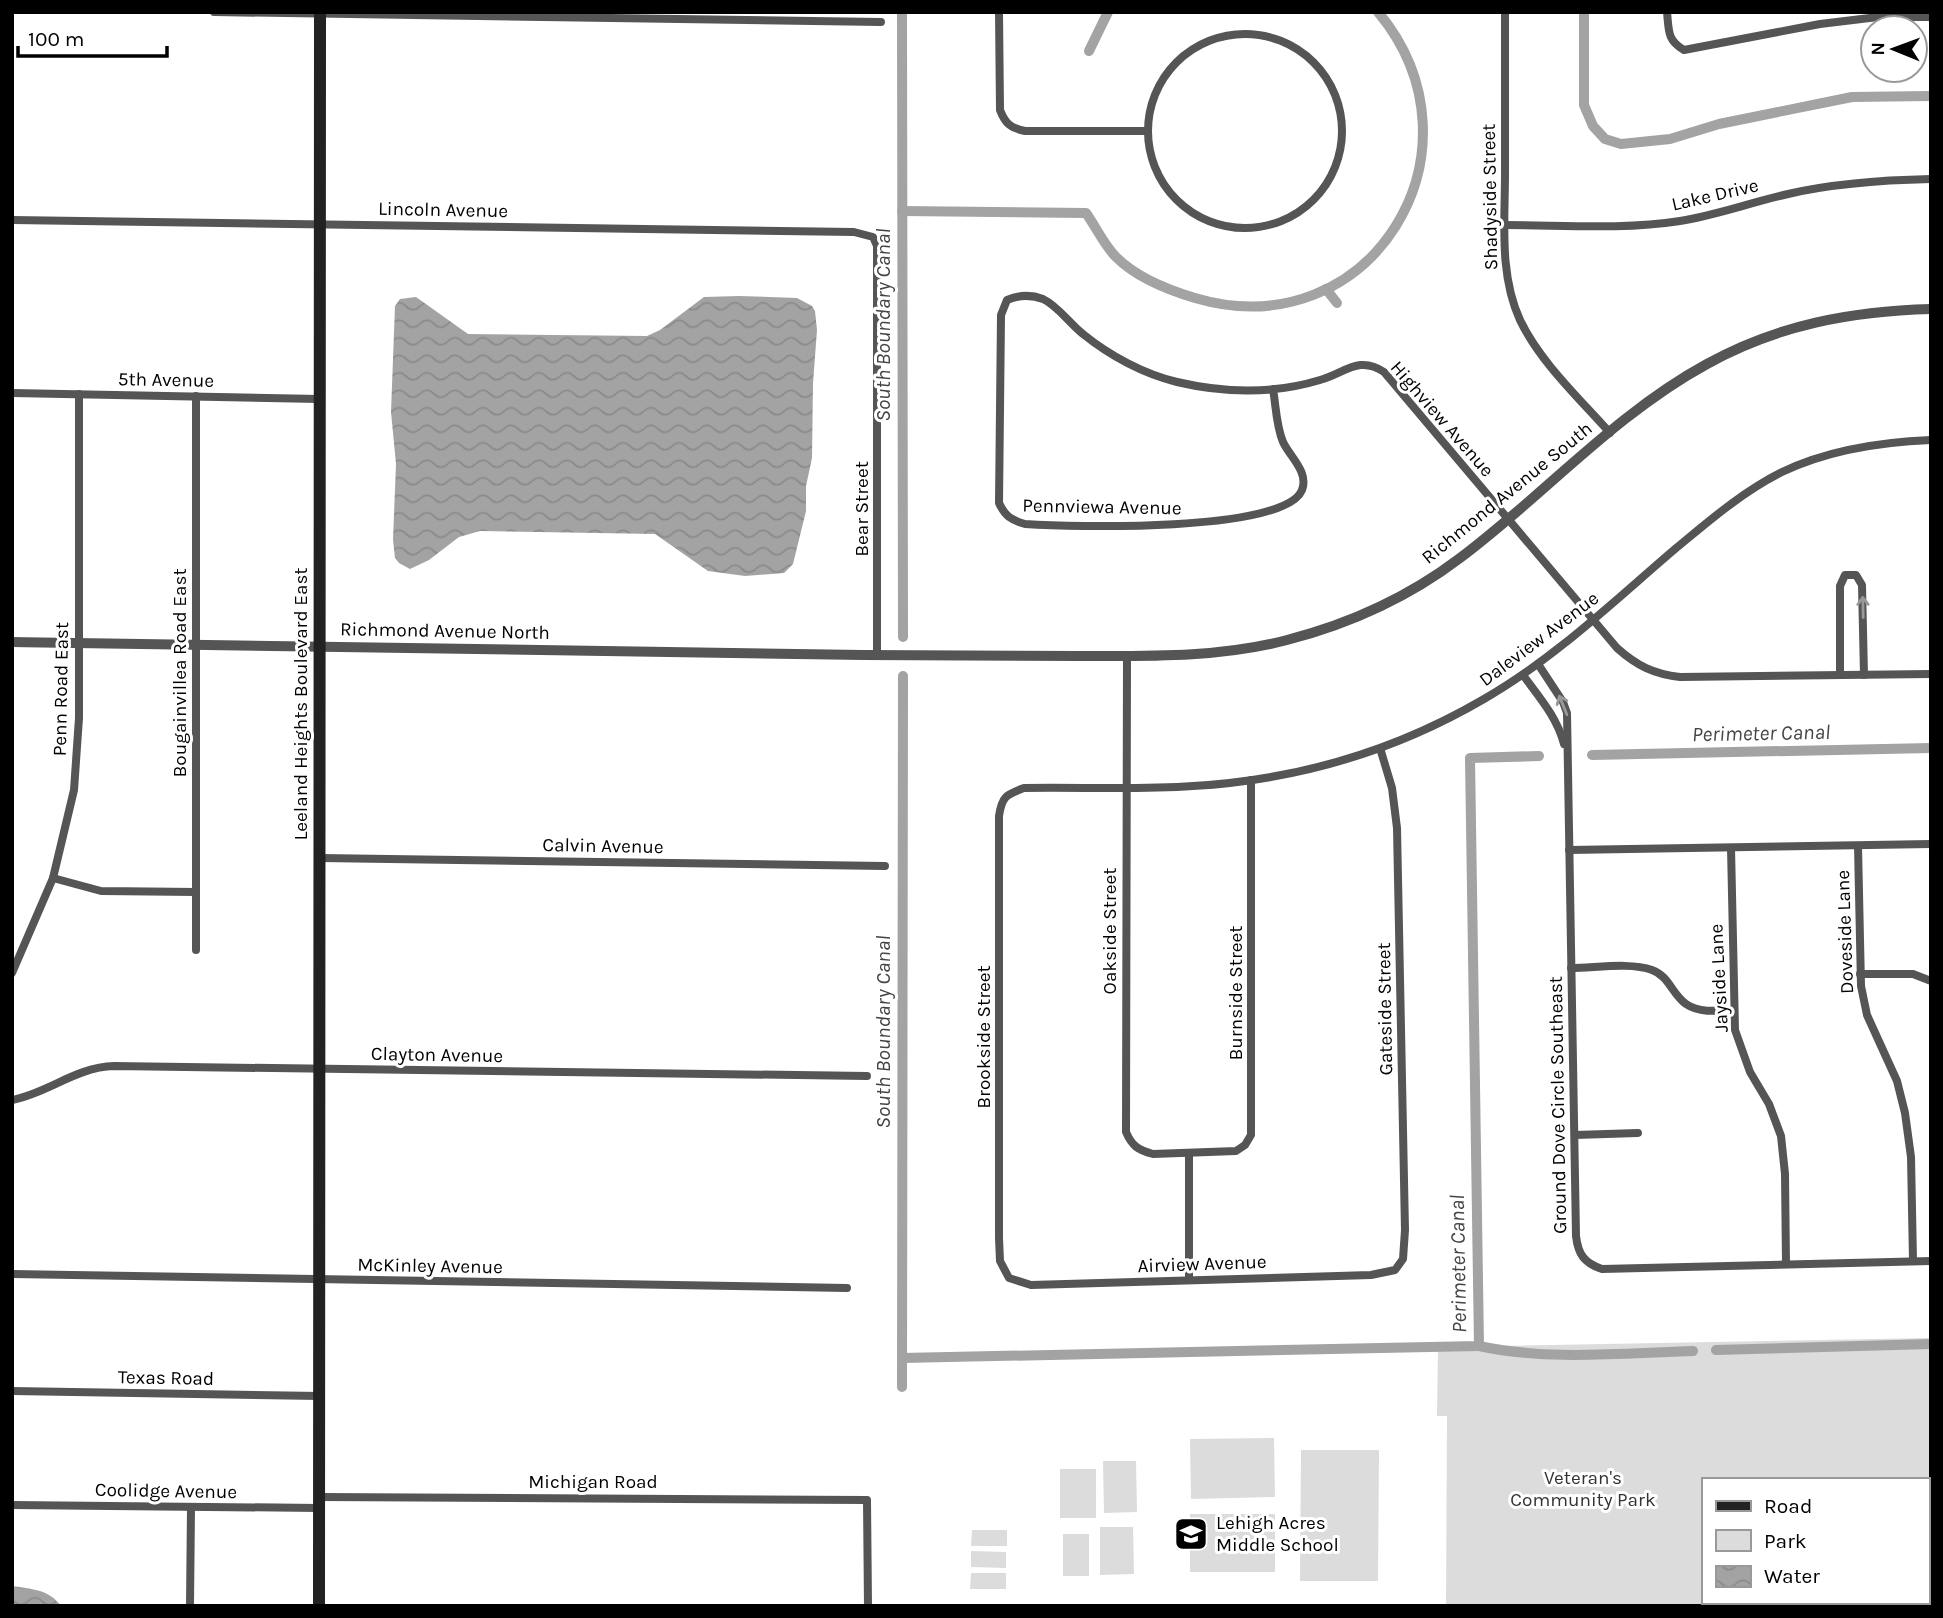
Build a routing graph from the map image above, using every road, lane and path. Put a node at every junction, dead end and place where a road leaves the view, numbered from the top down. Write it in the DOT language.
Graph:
graph roads {
  1 [pos="214,12"];
  2 [pos="999,12"];
  3 [pos="1505,12"];
  4 [pos="1667,12"];
  5 [pos="320,13"];
  6 [pos="453,14"];
  7 [pos="831,17"];
  8 [pos="1931,17"];
  9 [pos="881,22"];
  10 [pos="1148,131"];
  11 [pos="1931,179"];
  12 [pos="12,220"];
  13 [pos="320,225"];
  14 [pos="1504,225"];
  15 [pos="873,237"];
  16 [pos="1007,300"];
  17 [pos="1931,309"];
  18 [pos="1273,389"];
  19 [pos="12,393"];
  20 [pos="79,394"];
  21 [pos="196,396"];
  22 [pos="320,399"];
  23 [pos="1610,432"];
  24 [pos="1931,440"];
  25 [pos="1509,519"];
  26 [pos="1592,620"];
  27 [pos="12,642"];
  28 [pos="78,643"];
  29 [pos="196,644"];
  30 [pos="320,648"];
  31 [pos="877,655"];
  32 [pos="1126,656"];
  33 [pos="1538,664"];
  34 [pos="1840,674"];
  35 [pos="1931,674"];
  36 [pos="1523,675"];
  37 [pos="1864,675"];
  38 [pos="1380,748"];
  39 [pos="1567,752"];
  40 [pos="1251,780"];
  41 [pos="1126,787"];
  42 [pos="1007,794"];
  43 [pos="1931,844"];
  44 [pos="1858,846"];
  45 [pos="1731,848"];
  46 [pos="1569,850"];
  47 [pos="320,858"];
  48 [pos="885,866"];
  49 [pos="54,878"];
  50 [pos="195,892"];
  51 [pos="196,950"];
  52 [pos="1571,968"];
  53 [pos="12,973"];
  54 [pos="1860,974"];
  55 [pos="1931,981"];
  56 [pos="1733,1010"];
  57 [pos="320,1069"];
  58 [pos="867,1076"];
  59 [pos="12,1100"];
  60 [pos="1638,1133"];
  61 [pos="1576,1135"];
  62 [pos="1189,1153"];
  63 [pos="1913,1261"];
  64 [pos="1931,1261"];
  65 [pos="1786,1264"];
  66 [pos="1395,1270"];
  67 [pos="12,1274"];
  68 [pos="1009,1278"];
  69 [pos="320,1280"];
  70 [pos="1189,1280"];
  71 [pos="847,1287"];
  72 [pos="12,1391"];
  73 [pos="320,1396"];
  74 [pos="319,1503"];
  75 [pos="12,1504"];
  76 [pos="191,1507"];
  77 [pos="190,1606"];
  78 [pos="319,1606"];
  79 [pos="868,1606"];
  1 -- 5 [label="street"];
  2 -- 10 [label="street"];
  3 -- 14 [label="street, Shadyside Street"];
  4 -- 8 [label="street"];
  5 -- 6 [label="street"];
  5 -- 13 [label="main road, Leeland Heights Boulevard East"];
  6 -- 7 [label="street"];
  7 -- 9 [label="street"];
  10 -- 10 [label="street"];
  11 -- 14 [label="street, Lake Drive"];
  12 -- 13 [label="street, Lincoln Avenue"];
  13 -- 15 [label="street, Lincoln Avenue"];
  13 -- 22 [label="main road, Leeland Heights Boulevard East"];
  14 -- 23 [label="street, Shadyside Street"];
  15 -- 31 [label="street, Bear Street"];
  16 -- 18 [label="street, Highview Avenue"];
  16 -- 18 [label="street, Pennviewa Avenue"];
  17 -- 23 [label="street, Richmond Avenue South"];
  18 -- 25 [label="street, Highview Avenue"];
  19 -- 20 [label="street, 5th Avenue"];
  20 -- 21 [label="street, 5th Avenue"];
  20 -- 28 [label="street, Penn Road East"];
  21 -- 22 [label="street, 5th Avenue"];
  21 -- 29 [label="street, Bougainvillea Road East"];
  22 -- 30 [label="main road, Leeland Heights Boulevard East"];
  23 -- 25 [label="street, Richmond Avenue South"];
  24 -- 26 [label="street, Daleview Avenue"];
  25 -- 26 [label="street, Highview Avenue"];
  25 -- 32 [label="street, Richmond Avenue South"];
  26 -- 33 [label="street, Daleview Avenue"];
  26 -- 34 [label="street, Highview Avenue"];
  27 -- 28 [label="street, Richmond Avenue North"];
  28 -- 29 [label="street, Richmond Avenue North"];
  28 -- 49 [label="street, Penn Road East"];
  29 -- 30 [label="street, Richmond Avenue North"];
  29 -- 50 [label="street, Bougainvillea Road East"];
  30 -- 31 [label="street, Richmond Avenue North"];
  30 -- 47 [label="main road, Leeland Heights Boulevard East"];
  31 -- 32 [label="street, Richmond Avenue South"];
  32 -- 41 [label="street, Oakside Street"];
  33 -- 36 [label="street, Daleview Avenue"];
  39 -- 33 [label="street, Ground Dove Circle Southeast, one-way"];
  34 -- 37 [label="street, Highview Avenue"];
  37 -- 34 [label="street, one-way"];
  35 -- 37 [label="street, Highview Avenue"];
  36 -- 38 [label="street, Daleview Avenue"];
  36 -- 39 [label="street"];
  38 -- 40 [label="street, Daleview Avenue"];
  38 -- 66 [label="street, Gateside Street"];
  39 -- 46 [label="street, Ground Dove Circle Southeast"];
  40 -- 41 [label="street, Daleview Avenue"];
  40 -- 62 [label="street, Burnside Street"];
  41 -- 42 [label="street, Daleview Avenue"];
  41 -- 62 [label="street, Oakside Street"];
  42 -- 68 [label="street, Brookside Street"];
  43 -- 44 [label="street"];
  44 -- 45 [label="street"];
  44 -- 54 [label="street, Doveside Lane"];
  45 -- 46 [label="street"];
  45 -- 56 [label="street, Jayside Lane"];
  46 -- 52 [label="street, Ground Dove Circle Southeast"];
  47 -- 48 [label="street, Calvin Avenue"];
  47 -- 57 [label="main road, Leeland Heights Boulevard East"];
  49 -- 50 [label="street"];
  49 -- 53 [label="street, Penn Road East"];
  50 -- 51 [label="street, Bougainvillea Road East"];
  52 -- 56 [label="street"];
  52 -- 61 [label="street, Ground Dove Circle Southeast"];
  54 -- 55 [label="street"];
  54 -- 63 [label="street, Doveside Lane"];
  56 -- 65 [label="street, Jayside Lane"];
  57 -- 58 [label="street, Clayton Avenue"];
  57 -- 59 [label="street, Clayton Avenue"];
  57 -- 69 [label="main road, Leeland Heights Boulevard East"];
  60 -- 61 [label="street"];
  61 -- 65 [label="street, Ground Dove Circle Southeast"];
  62 -- 70 [label="street"];
  63 -- 64 [label="street, Ground Dove Circle Southeast"];
  63 -- 65 [label="street, Ground Dove Circle Southeast"];
  66 -- 70 [label="street, Airview Avenue"];
  67 -- 69 [label="street, McKinley Avenue"];
  68 -- 70 [label="street, Airview Avenue"];
  69 -- 71 [label="street, McKinley Avenue"];
  69 -- 73 [label="main road, Leeland Heights Boulevard East"];
  72 -- 73 [label="street, Texas Road"];
  73 -- 74 [label="main road, Leeland Heights Boulevard East"];
  74 -- 76 [label="street, Coolidge Avenue"];
  74 -- 78 [label="main road, Leeland Heights Boulevard East"];
  74 -- 79 [label="street, Michigan Road"];
  75 -- 76 [label="street, Coolidge Avenue"];
  76 -- 77 [label="street"];
}
